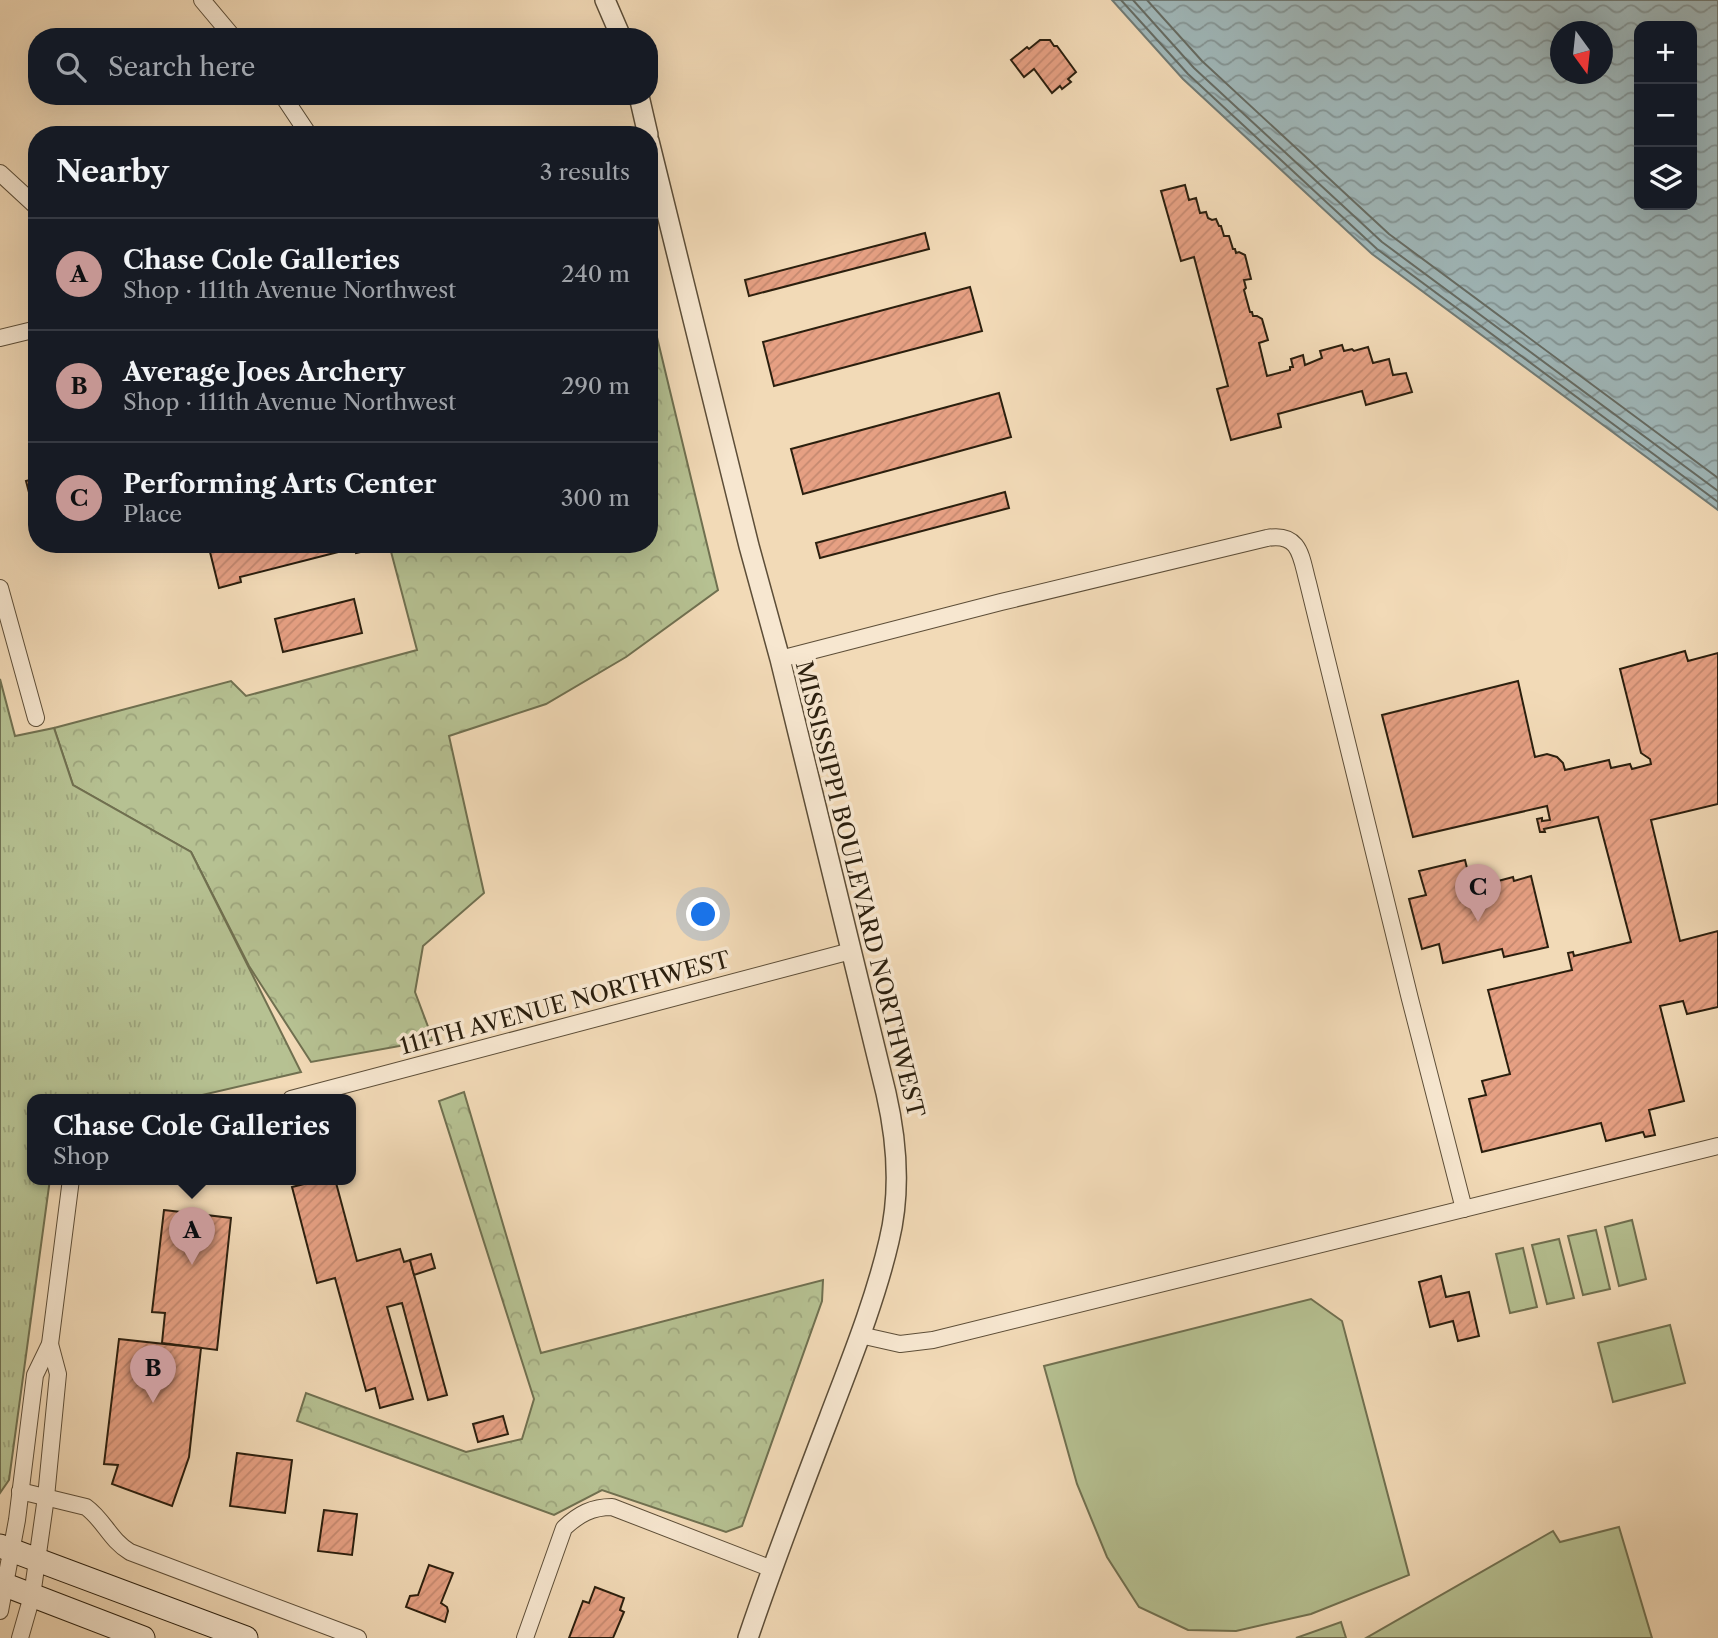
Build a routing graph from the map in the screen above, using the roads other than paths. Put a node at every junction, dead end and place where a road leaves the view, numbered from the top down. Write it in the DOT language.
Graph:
graph roads {
  1 [pos="202,0"];
  2 [pos="605,0"];
  3 [pos="225,28"];
  4 [pos="617,28"];
  5 [pos="289,105"];
  6 [pos="641,105"];
  7 [pos="303,126"];
  8 [pos="646,126"];
  9 [pos="0,173"];
  10 [pos="658,190"];
  11 [pos="28,199"];
  12 [pos="28,331"];
  13 [pos="0,338"];
  14 [pos="0,588"];
  15 [pos="780,659"];
  16 [pos="36,718"];
  17 [pos="851,951"];
  18 [pos="310,1094"];
  19 [pos="1718,1146"];
  20 [pos="70,1185"];
  21 [pos="1464,1209"];
  22 [pos="860,1335"];
  23 [pos="50,1344"];
  24 [pos="20,1491"];
  25 [pos="46,1497"];
  26 [pos="5,1548"];
  27 [pos="36,1560"];
  28 [pos="772,1569"];
  29 [pos="3,1585"];
  30 [pos="32,1596"];
  31 [pos="0,1611"];
  32 [pos="20,1638"];
  33 [pos="144,1638"];
  34 [pos="246,1638"];
  35 [pos="358,1638"];
  36 [pos="525,1638"];
  37 [pos="748,1638"];
  1 -- 3 [label="street"];
  2 -- 4 [label="street"];
  5 -- 7 [label="street"];
  6 -- 8 [label="street"];
  9 -- 11 [label="street"];
  10 -- 15 [label="street, MISSISSIPPI BOULEVARD NORTHWEST"];
  12 -- 13 [label="street"];
  14 -- 16 [label="street"];
  15 -- 17 [label="street, MISSISSIPPI BOULEVARD NORTHWEST"];
  15 -- 21 [label="street"];
  17 -- 18 [label="street, 111TH AVENUE NORTHWEST"];
  17 -- 22 [label="street, MISSISSIPPI BOULEVARD NORTHWEST"];
  19 -- 21 [label="street"];
  20 -- 23 [label="street"];
  21 -- 22 [label="street"];
  22 -- 28 [label="street, MISSISSIPPI BOULEVARD NORTHWEST"];
  23 -- 24 [label="street"];
  23 -- 25 [label="street"];
  24 -- 25 [label="street"];
  24 -- 26 [label="street"];
  25 -- 27 [label="street"];
  25 -- 35 [label="street"];
  26 -- 27 [label="main road"];
  26 -- 29 [label="street"];
  27 -- 30 [label="street"];
  27 -- 34 [label="main road"];
  28 -- 36 [label="street"];
  28 -- 37 [label="street, MISSISSIPPI BOULEVARD NORTHWEST"];
  29 -- 30 [label="main road"];
  29 -- 31 [label="street"];
  30 -- 32 [label="street"];
  30 -- 33 [label="main road"];
}
